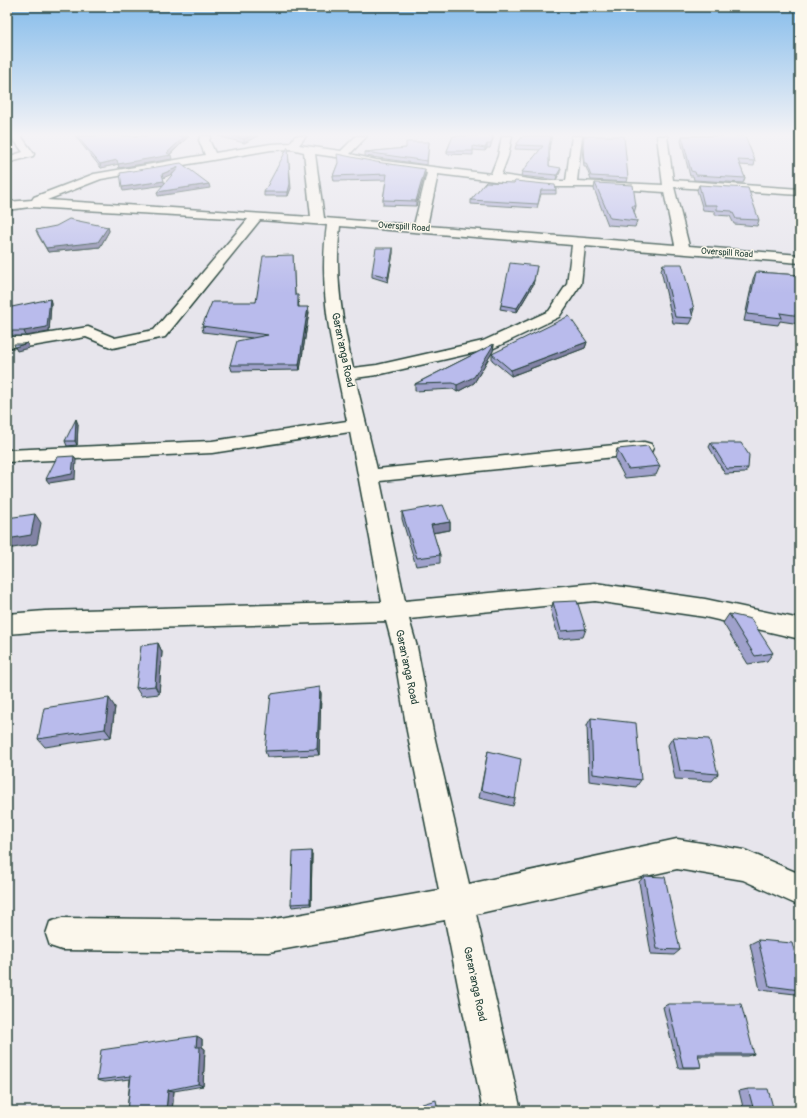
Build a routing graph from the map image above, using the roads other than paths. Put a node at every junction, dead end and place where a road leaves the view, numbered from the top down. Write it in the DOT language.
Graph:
graph roads {
  1 [pos="67,188"];
  2 [pos="318,188"];
  3 [pos="430,188"];
  4 [pos="668,188"];
  5 [pos="716,188"];
  6 [pos="800,192"];
  7 [pos="30,203"];
  8 [pos="7,206"];
  9 [pos="257,216"];
  10 [pos="326,221"];
  11 [pos="420,228"];
  12 [pos="579,241"];
  13 [pos="682,250"];
  14 [pos="800,259"];
  15 [pos="7,342"];
  16 [pos="346,374"];
  17 [pos="357,426"];
  18 [pos="644,448"];
  19 [pos="7,456"];
  20 [pos="368,476"];
  21 [pos="394,611"];
  22 [pos="7,624"];
  23 [pos="800,629"];
  24 [pos="800,890"];
  25 [pos="458,902"];
  26 [pos="62,934"];
  27 [pos="502,1111"];
  1 -- 7 [label="street"];
  2 -- 10 [label="street, Garan'anga Road"];
  3 -- 11 [label="street"];
  4 -- 13 [label="street"];
  5 -- 6 [label="street"];
  7 -- 8 [label="street, Overspill Road"];
  7 -- 9 [label="street, Overspill Road"];
  9 -- 10 [label="street, Overspill Road"];
  9 -- 15 [label="street"];
  10 -- 11 [label="street, Overspill Road"];
  10 -- 16 [label="street, Garan'anga Road"];
  11 -- 12 [label="street, Overspill Road"];
  12 -- 13 [label="street, Overspill Road"];
  12 -- 16 [label="street"];
  13 -- 14 [label="street, Overspill Road"];
  16 -- 17 [label="street, Garan'anga Road"];
  17 -- 19 [label="street"];
  17 -- 20 [label="street, Garan'anga Road"];
  18 -- 20 [label="street"];
  20 -- 21 [label="street, Garan'anga Road"];
  21 -- 22 [label="street"];
  21 -- 23 [label="street"];
  21 -- 25 [label="street, Garan'anga Road"];
  24 -- 25 [label="street"];
  25 -- 26 [label="street"];
  25 -- 27 [label="street, Garan'anga Road"];
}
